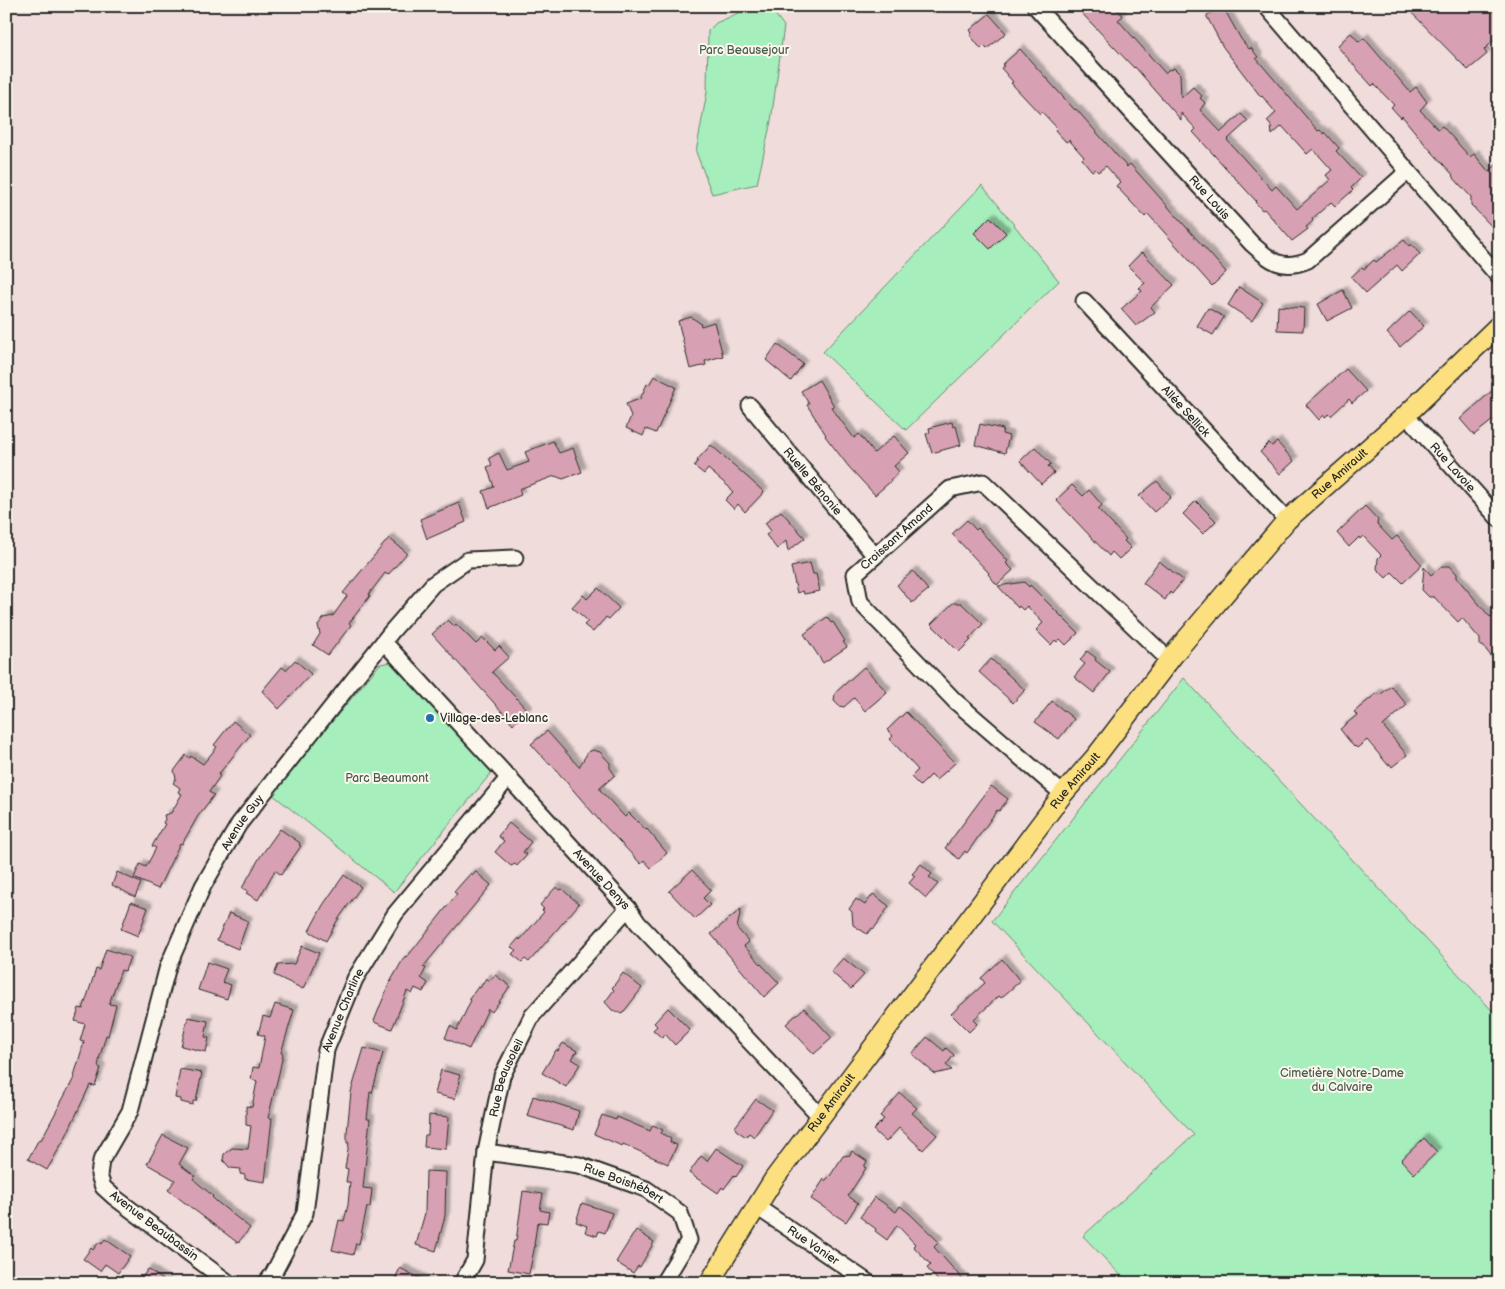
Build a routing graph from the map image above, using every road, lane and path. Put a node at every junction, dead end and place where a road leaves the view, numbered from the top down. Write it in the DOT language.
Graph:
graph roads {
  1 [pos="1035,6"];
  2 [pos="1266,6"];
  3 [pos="1407,172"];
  4 [pos="1499,277"];
  5 [pos="1084,301"];
  6 [pos="1499,325"];
  7 [pos="750,406"];
  8 [pos="1406,415"];
  9 [pos="1499,519"];
  10 [pos="1287,520"];
  11 [pos="875,556"];
  12 [pos="515,558"];
  13 [pos="384,642"];
  14 [pos="1170,661"];
  15 [pos="509,777"];
  16 [pos="1063,794"];
  17 [pos="628,908"];
  18 [pos="820,1116"];
  19 [pos="486,1152"];
  20 [pos="103,1187"];
  21 [pos="757,1207"];
  22 [pos="230,1283"];
  23 [pos="266,1283"];
  24 [pos="462,1283"];
  25 [pos="663,1283"];
  26 [pos="708,1283"];
  27 [pos="869,1283"];
  1 -- 3 [label="street, Rue Louis"];
  2 -- 3 [label="street"];
  3 -- 4 [label="street"];
  5 -- 10 [label="street, Allée Sellick"];
  6 -- 8 [label="main road, Rue Amirault"];
  7 -- 11 [label="street, Ruelle Bénonie"];
  8 -- 9 [label="street, Rue Lavoie"];
  8 -- 10 [label="main road, Rue Amirault"];
  10 -- 14 [label="main road, Rue Amirault"];
  11 -- 14 [label="street, Croissant Amand"];
  11 -- 16 [label="street, Croissant Amand"];
  12 -- 13 [label="street, Avenue Guy"];
  13 -- 15 [label="street, Avenue Denys"];
  13 -- 20 [label="street, Avenue Guy"];
  14 -- 16 [label="main road, Rue Amirault"];
  15 -- 17 [label="street, Avenue Denys"];
  15 -- 23 [label="street, Avenue Charline"];
  16 -- 18 [label="main road, Rue Amirault"];
  17 -- 18 [label="street, Avenue Denys"];
  17 -- 19 [label="street, Rue Beausoleil"];
  18 -- 21 [label="main road, Rue Amirault"];
  19 -- 24 [label="street, Rue Beausoleil"];
  19 -- 25 [label="street, Rue Boishébert"];
  20 -- 22 [label="street, Avenue Beaubassin"];
  21 -- 26 [label="main road, Rue Amirault"];
  21 -- 27 [label="street, Rue Vanier"];
}
